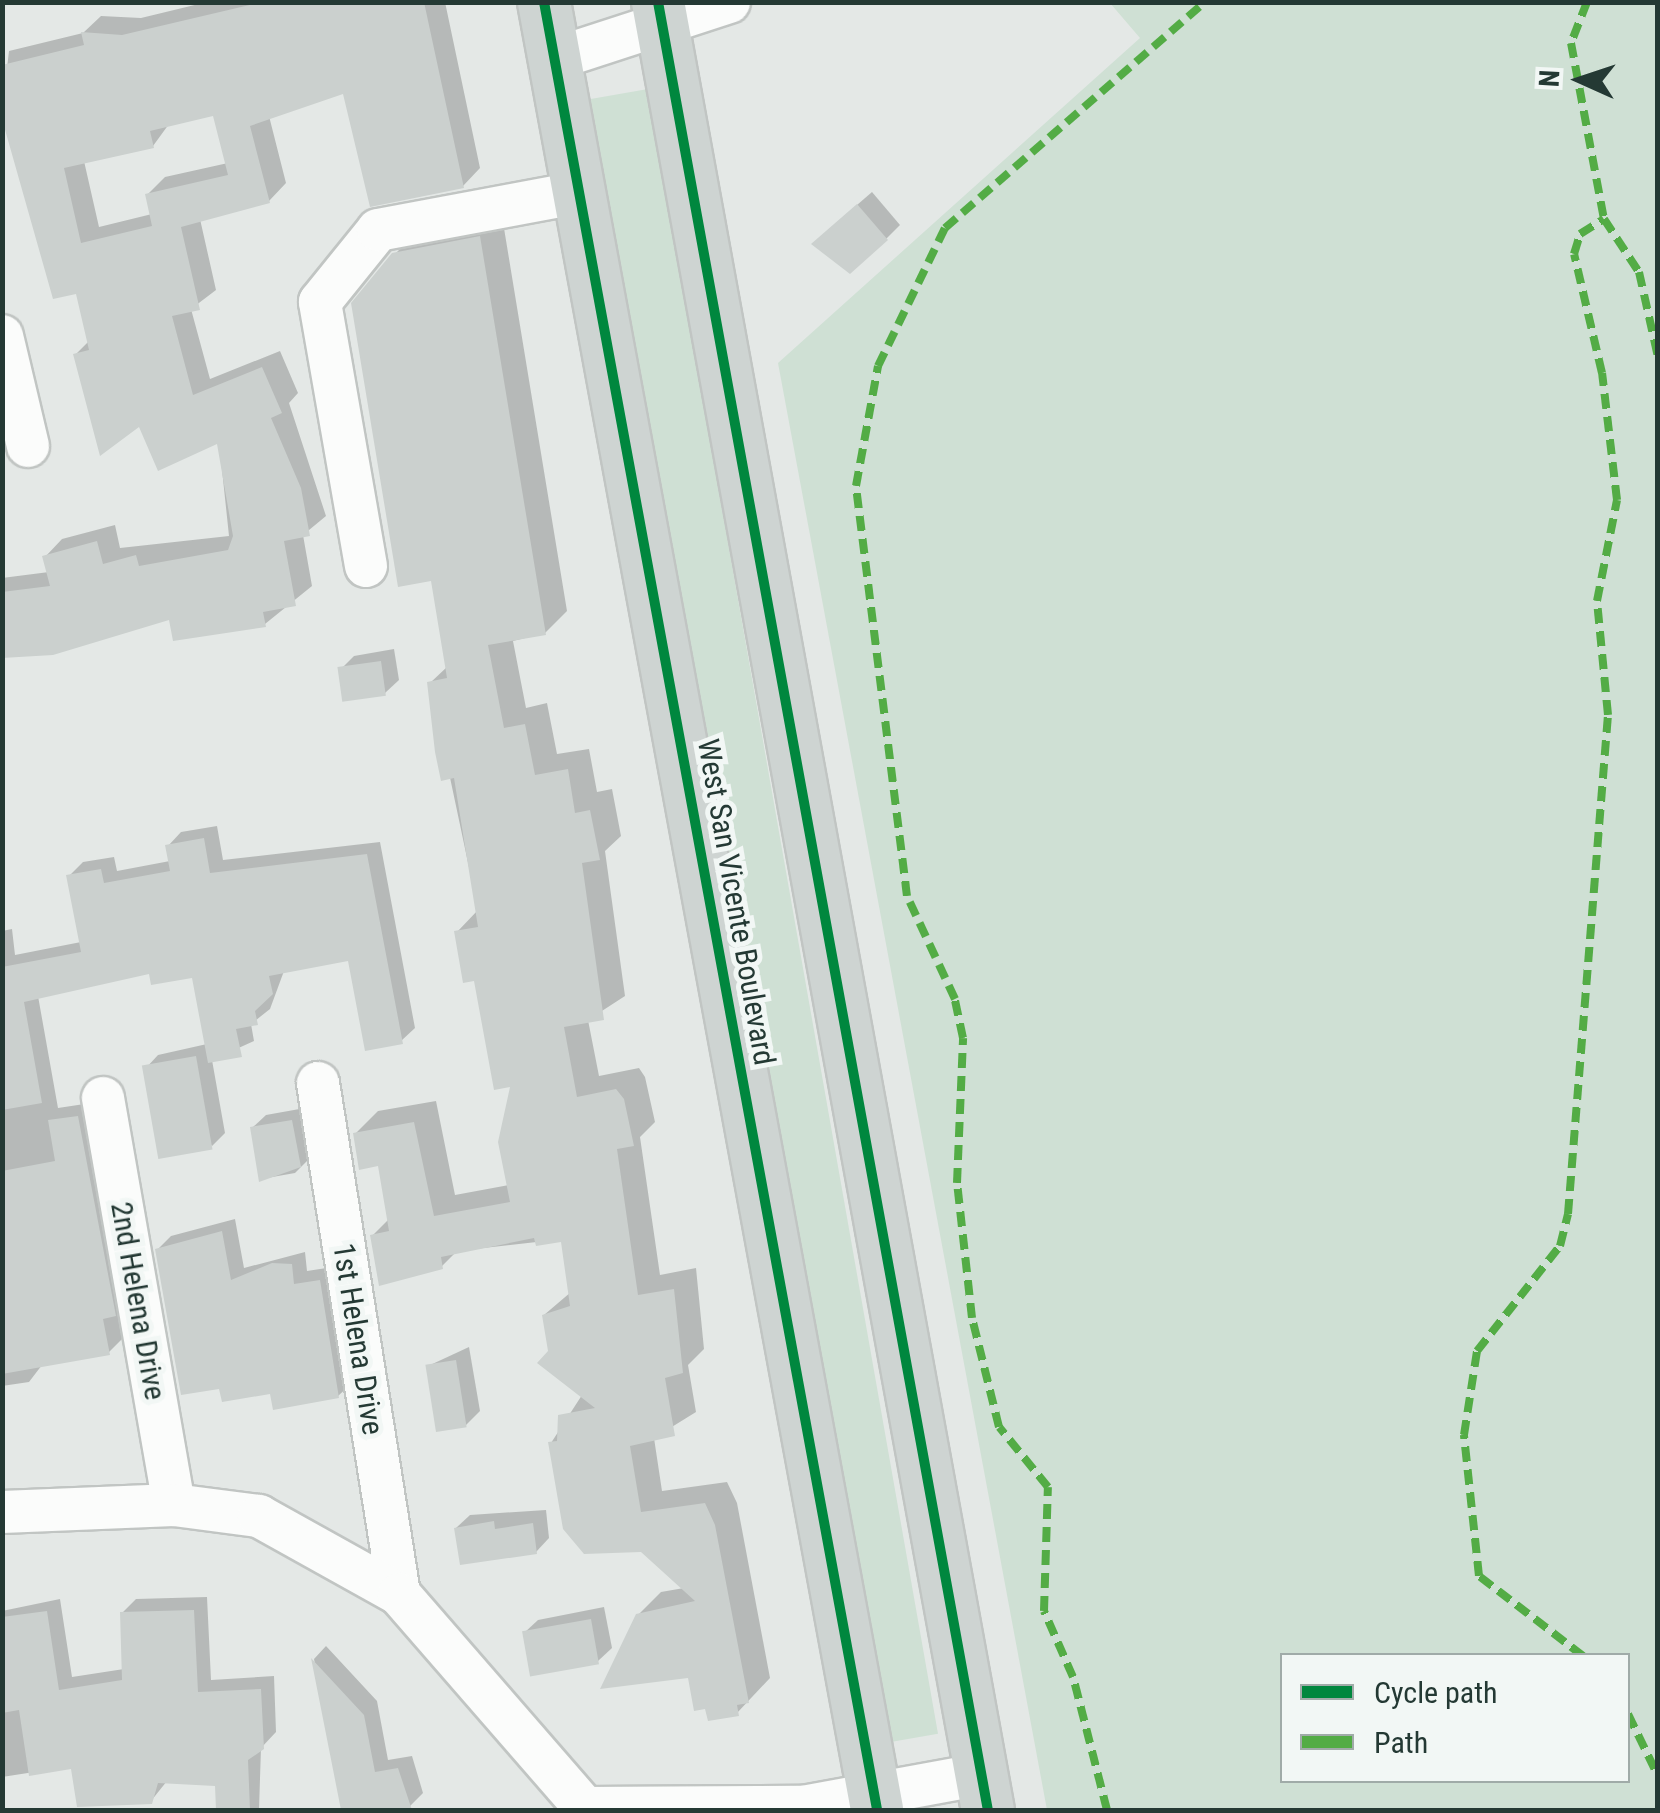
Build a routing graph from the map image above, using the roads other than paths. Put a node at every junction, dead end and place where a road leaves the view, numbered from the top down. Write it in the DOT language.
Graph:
graph roads {
  1 [pos="544,2"];
  2 [pos="729,2"];
  3 [pos="660,16"];
  4 [pos="554,59"];
  5 [pos="581,192"];
  6 [pos="2,336"];
  7 [pos="28,446"];
  8 [pos="366,566"];
  9 [pos="318,1083"];
  10 [pos="103,1098"];
  11 [pos="174,1505"];
  12 [pos="2,1512"];
  13 [pos="399,1594"];
  14 [pos="985,1792"];
  15 [pos="875,1801"];
  16 [pos="584,1809"];
  1 -- 4 [label="main road, West San Vicente Boulevard"];
  2 -- 3 [label="street"];
  3 -- 4 [label="street"];
  3 -- 14 [label="main road"];
  4 -- 5 [label="main road, West San Vicente Boulevard"];
  5 -- 8 [label="street"];
  5 -- 15 [label="main road, West San Vicente Boulevard"];
  6 -- 7 [label="street"];
  9 -- 13 [label="street, 1st Helena Drive"];
  10 -- 11 [label="street, 2nd Helena Drive"];
  11 -- 12 [label="street"];
  11 -- 13 [label="street"];
  13 -- 16 [label="street"];
  14 -- 15 [label="street"];
  15 -- 16 [label="street"];
}
